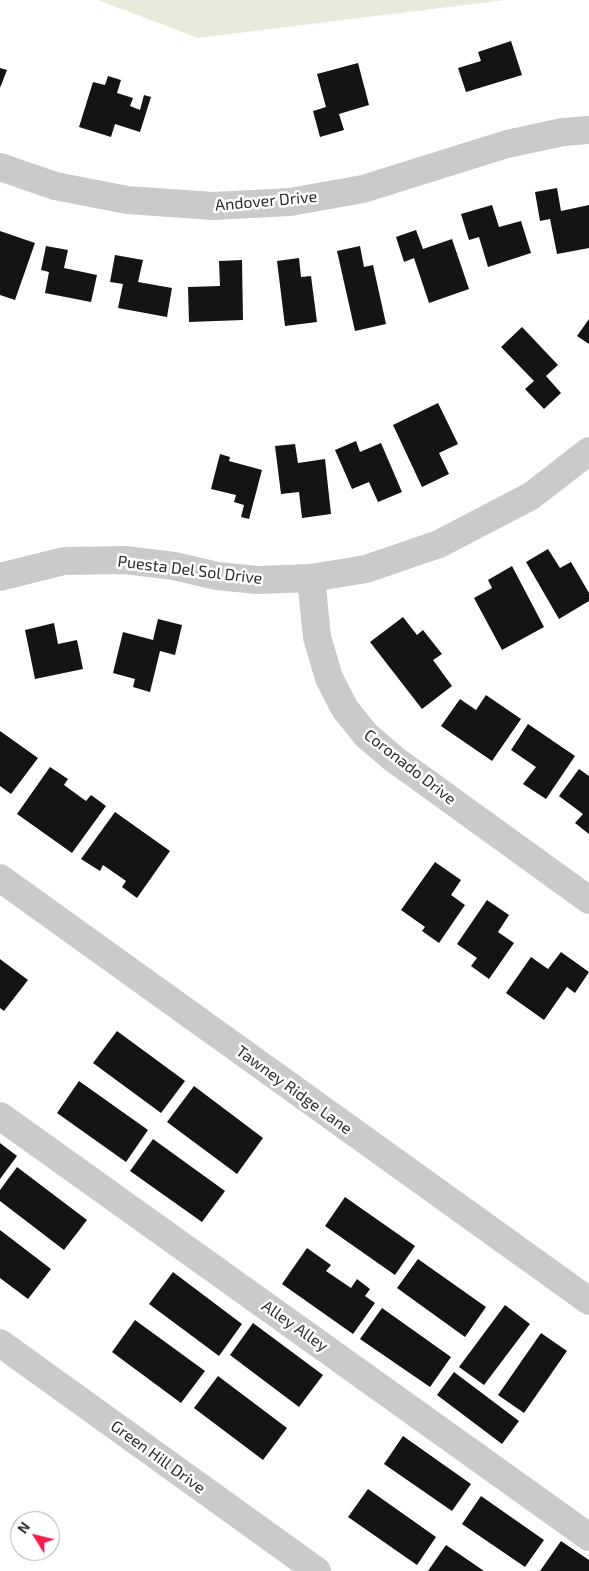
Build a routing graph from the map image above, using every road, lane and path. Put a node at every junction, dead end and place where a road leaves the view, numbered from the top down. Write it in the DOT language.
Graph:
graph roads {
  1 [pos="589,130"];
  2 [pos="0,167"];
  3 [pos="589,451"];
  4 [pos="0,577"];
  5 [pos="311,578"];
  6 [pos="0,878"];
  7 [pos="589,900"];
  8 [pos="0,1116"];
  9 [pos="589,1301"];
  10 [pos="0,1343"];
  11 [pos="589,1537"];
  12 [pos="316,1571"];
  1 -- 2 [label="street, Andover Drive"];
  3 -- 5 [label="street, Puesta Del Sol Drive"];
  4 -- 5 [label="street, Puesta Del Sol Drive"];
  5 -- 7 [label="street, Coronado Drive"];
  6 -- 9 [label="street, Tawney Ridge Lane"];
  8 -- 11 [label="street, Alley Alley"];
  10 -- 12 [label="street, Green Hill Drive"];
}
